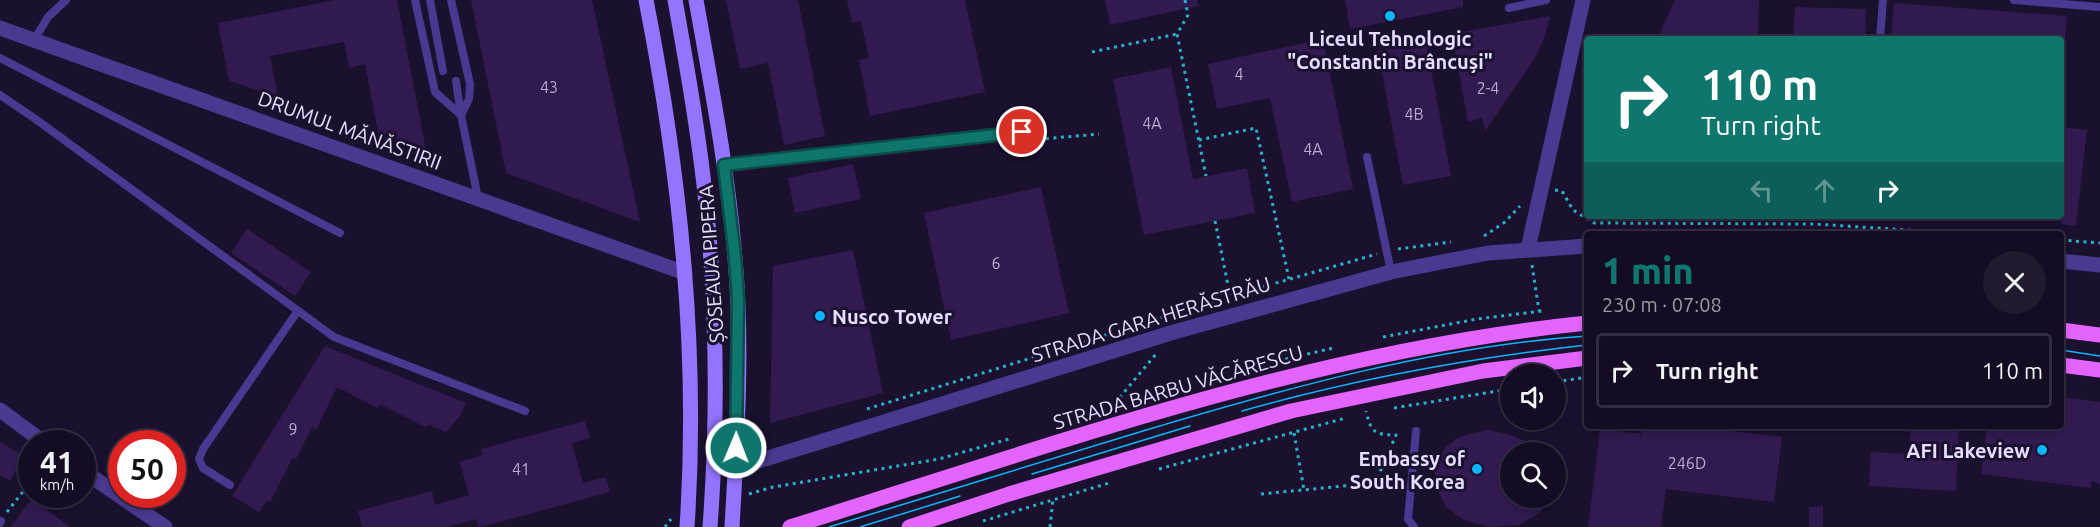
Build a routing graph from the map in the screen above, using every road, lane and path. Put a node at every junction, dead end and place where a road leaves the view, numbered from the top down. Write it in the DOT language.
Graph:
graph roads {
  1 [pos="66,0"];
  2 [pos="415,0"];
  3 [pos="430,0"];
  4 [pos="451,0"];
  5 [pos="646,0"];
  6 [pos="675,0"];
  7 [pos="696,0"];
  8 [pos="1185,0"];
  9 [pos="1546,0"];
  10 [pos="1583,0"];
  11 [pos="1884,0"];
  12 [pos="2014,0"];
  13 [pos="2100,7"];
  14 [pos="1509,8"];
  15 [pos="0,28"];
  16 [pos="1177,34"];
  17 [pos="1880,36"];
  18 [pos="34,40"];
  19 [pos="1092,52"];
  20 [pos="0,58"];
  21 [pos="443,71"];
  22 [pos="456,81"];
  23 [pos="0,95"];
  24 [pos="461,116"];
  25 [pos="1022,132"];
  26 [pos="1099,134"];
  27 [pos="1198,140"];
  28 [pos="1367,157"];
  29 [pos="724,165"];
  30 [pos="1206,176"];
  31 [pos="478,198"];
  32 [pos="1215,221"];
  33 [pos="340,233"];
  34 [pos="2064,240"];
  35 [pos="2100,243"];
  36 [pos="1584,246"];
  37 [pos="1528,249"];
  38 [pos="2064,261"];
  39 [pos="2100,265"];
  40 [pos="1391,272"];
  41 [pos="685,273"];
  42 [pos="1535,280"];
  43 [pos="1293,298"];
  44 [pos="1539,311"];
  45 [pos="297,312"];
  46 [pos="1234,315"];
  47 [pos="1584,323"];
  48 [pos="2064,330"];
  49 [pos="1174,332"];
  50 [pos="2100,335"];
  51 [pos="1584,358"];
  52 [pos="2064,365"];
  53 [pos="2100,370"];
  54 [pos="1584,377"];
  55 [pos="1566,380"];
  56 [pos="1500,391"];
  57 [pos="1363,395"];
  58 [pos="1389,408"];
  59 [pos="0,410"];
  60 [pos="1109,410"];
  61 [pos="525,411"];
  62 [pos="1291,411"];
  63 [pos="1366,412"];
  64 [pos="27,430"];
  65 [pos="1416,431"];
  66 [pos="1294,432"];
  67 [pos="736,468"];
  68 [pos="1151,471"];
  69 [pos="96,480"];
  70 [pos="1117,480"];
  71 [pos="1055,481"];
  72 [pos="230,484"];
  73 [pos="1304,490"];
  74 [pos="1261,494"];
  75 [pos="18,498"];
  76 [pos="1053,501"];
  77 [pos="672,518"];
  78 [pos="0,522"];
  79 [pos="976,524"];
  80 [pos="165,527"];
  81 [pos="665,527"];
  82 [pos="687,527"];
  83 [pos="710,527"];
  84 [pos="732,527"];
  85 [pos="790,527"];
  86 [pos="909,527"];
  87 [pos="1050,527"];
  88 [pos="1414,527"];
  1 -- 18 [label="lane"];
  2 -- 24 [label="lane"];
  3 -- 21 [label="lane"];
  4 -- 24 [label="lane"];
  5 -- 41 [label="main road, ȘOSEAUA PIPERA"];
  6 -- 83 [label="main road, bridge"];
  7 -- 29 [label="main road, ȘOSEAUA PIPERA"];
  8 -- 16 [label="path"];
  9 -- 14 [label="lane"];
  10 -- 37 [label="street"];
  11 -- 17 [label="lane"];
  12 -- 13 [label="lane"];
  15 -- 18 [label="street, DRUMUL MĂNĂSTIRII"];
  16 -- 19 [label="path"];
  16 -- 27 [label="path"];
  18 -- 31 [label="street, DRUMUL MĂNĂSTIRII"];
  20 -- 33 [label="lane"];
  22 -- 24 [label="lane"];
  23 -- 45 [label="lane"];
  24 -- 31 [label="lane"];
  25 -- 26 [label="path"];
  25 -- 29 [label="lane"];
  27 -- 30 [label="path"];
  27 -- 43 [label="path"];
  28 -- 40 [label="lane"];
  29 -- 67 [label="main road, ȘOSEAUA PIPERA"];
  31 -- 41 [label="street, DRUMUL MĂNĂSTIRII"];
  32 -- 46 [label="path"];
  34 -- 35 [label="path"];
  36 -- 37 [label="street, STRADA GARA HERĂSTRĂU"];
  37 -- 40 [label="street, STRADA GARA HERĂSTRĂU"];
  38 -- 39 [label="street"];
  40 -- 43 [label="street, STRADA GARA HERĂSTRĂU"];
  41 -- 82 [label="main road, ȘOSEAUA PIPERA"];
  42 -- 44 [label="path"];
  43 -- 46 [label="street, STRADA GARA HERĂSTRĂU"];
  45 -- 61 [label="lane"];
  45 -- 72 [label="lane"];
  46 -- 49 [label="street, STRADA GARA HERĂSTRĂU"];
  47 -- 85 [label="main road, STRADA BARBU VĂCĂRESCU"];
  48 -- 50 [label="main road"];
  49 -- 60 [label="path"];
  49 -- 67 [label="street, STRADA GARA HERĂSTRĂU"];
  51 -- 57 [label="main road"];
  52 -- 53 [label="main road"];
  54 -- 55 [label="path"];
  56 -- 58 [label="path"];
  57 -- 62 [label="main road"];
  57 -- 63 [label="path"];
  59 -- 64 [label="street"];
  62 -- 66 [label="path"];
  62 -- 71 [label="main road"];
  63 -- 66 [label="path"];
  63 -- 73 [label="path"];
  65 -- 88 [label="lane"];
  66 -- 68 [label="path"];
  66 -- 73 [label="path"];
  67 -- 84 [label="main road, ȘOSEAUA PIPERA"];
  69 -- 80 [label="street"];
  70 -- 76 [label="path"];
  71 -- 76 [label="path"];
  71 -- 86 [label="main road"];
  73 -- 74 [label="path"];
  75 -- 78 [label="path"];
  76 -- 79 [label="path"];
  76 -- 87 [label="path"];
  77 -- 81 [label="path"];
}
